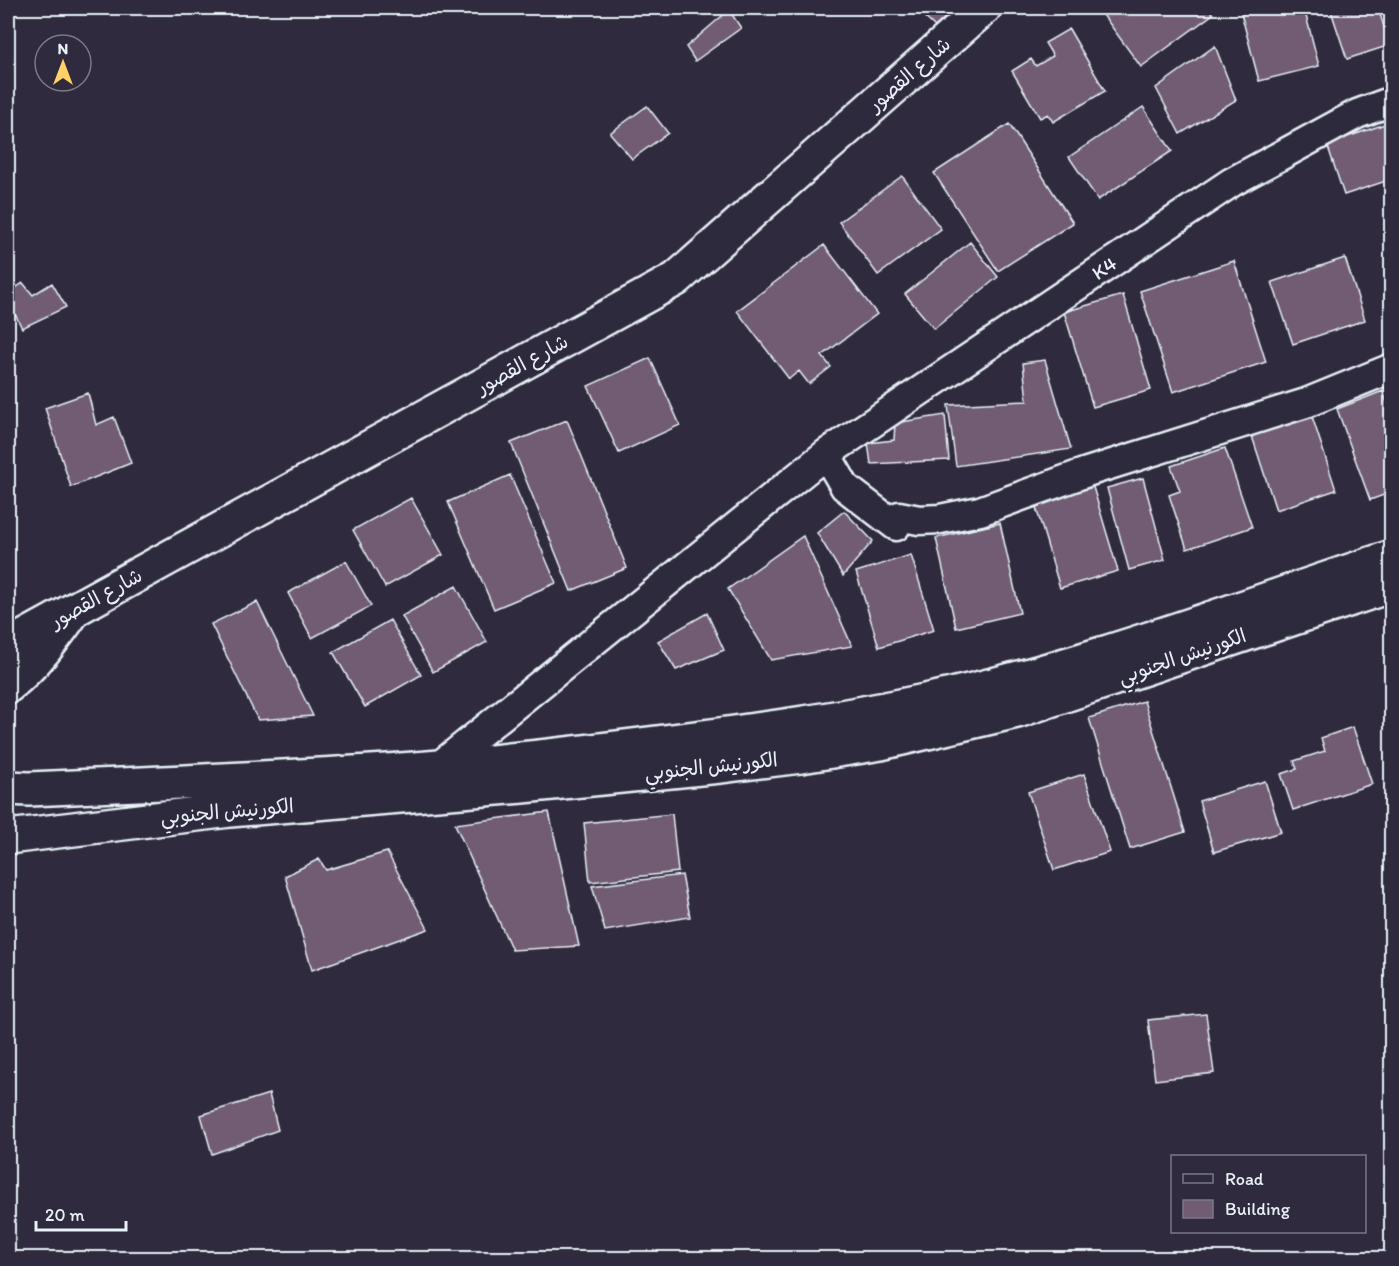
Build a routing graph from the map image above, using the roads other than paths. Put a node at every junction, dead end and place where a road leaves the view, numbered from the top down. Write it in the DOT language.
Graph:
graph roads {
  1 [pos="984,8"];
  2 [pos="1392,101"];
  3 [pos="1392,368"];
  4 [pos="826,454"];
  5 [pos="1392,557"];
  6 [pos="1392,585"];
  7 [pos="75,609"];
  8 [pos="8,646"];
  9 [pos="8,686"];
  10 [pos="434,780"];
  11 [pos="8,788"];
  12 [pos="8,837"];
  1 -- 7 [label="main road, شارع القصور"];
  2 -- 4 [label="street, K4"];
  3 -- 4 [label="street"];
  4 -- 10 [label="street, K4"];
  5 -- 10 [label="main road, الكورنيش الجنوبي"];
  6 -- 10 [label="main road, الكورنيش الجنوبي"];
  7 -- 8 [label="main road, شارع القصور"];
  7 -- 9 [label="main road"];
  10 -- 11 [label="main road, الكورنيش الجنوبي"];
  10 -- 12 [label="main road, الكورنيش الجنوبي"];
}
